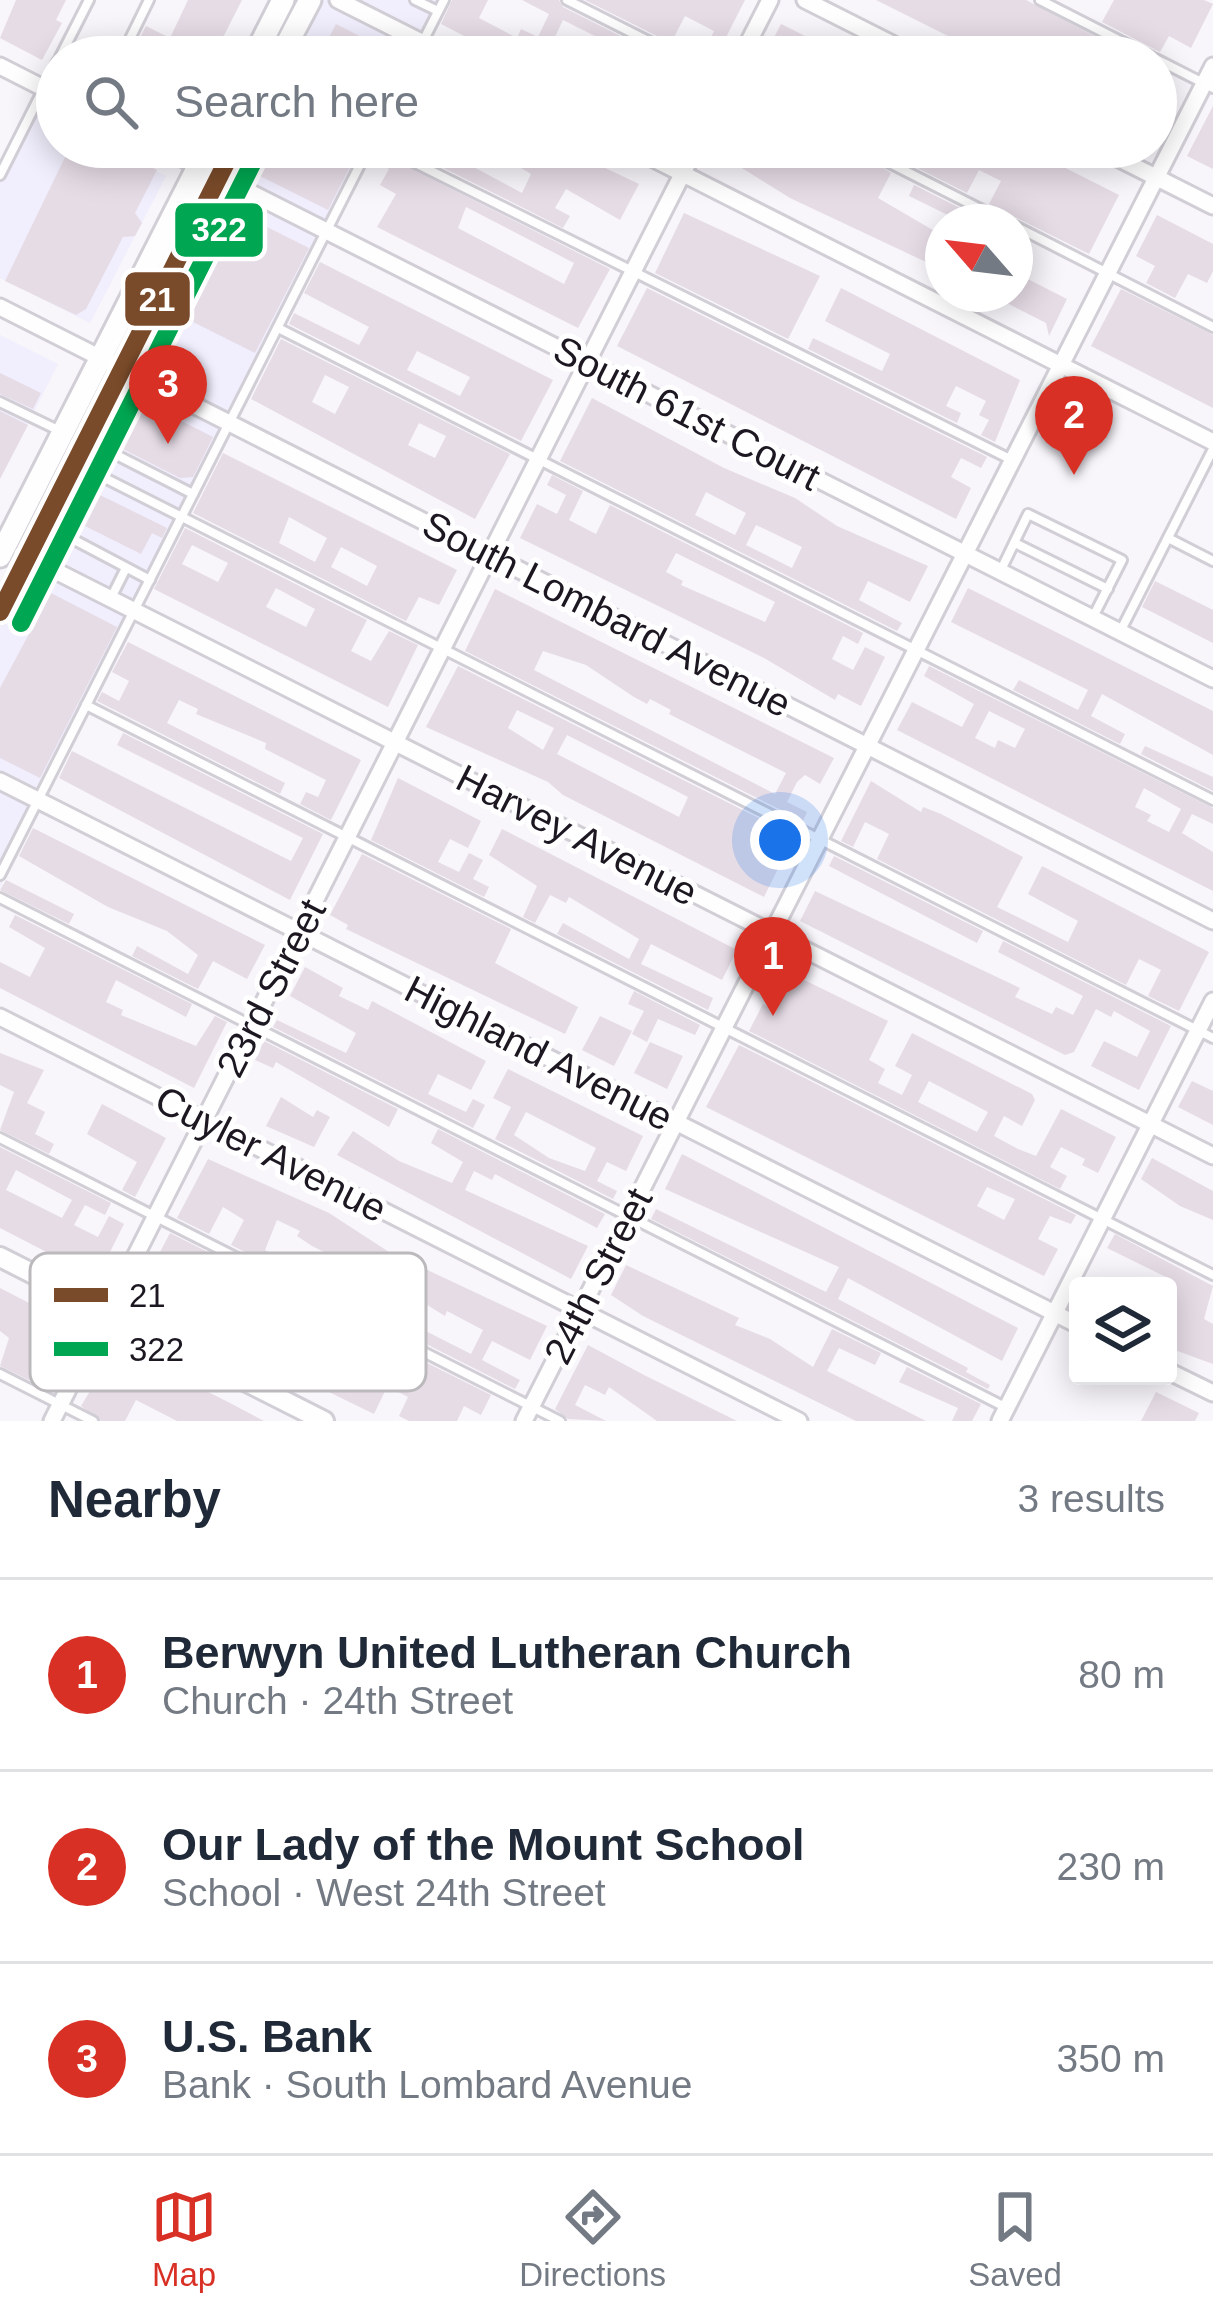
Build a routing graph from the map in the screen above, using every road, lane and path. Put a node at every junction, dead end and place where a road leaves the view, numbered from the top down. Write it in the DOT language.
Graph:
graph roads {
  1 [pos="89,0"];
  2 [pos="149,0"];
  3 [pos="283,0"];
  4 [pos="310,0"];
  5 [pos="338,0"];
  6 [pos="415,0"];
  7 [pos="444,0"];
  8 [pos="567,0"];
  9 [pos="770,0"];
  10 [pos="805,0"];
  11 [pos="1040,0"];
  12 [pos="438,11"];
  13 [pos="70,36"];
  14 [pos="131,36"];
  15 [pos="265,36"];
  16 [pos="291,36"];
  17 [pos="396,36"];
  18 [pos="425,36"];
  19 [pos="638,36"];
  20 [pos="752,36"];
  21 [pos="876,36"];
  22 [pos="1111,36"];
  23 [pos="0,66"];
  24 [pos="1213,66"];
  25 [pos="1177,70"];
  26 [pos="36,84"];
  27 [pos="1209,86"];
  28 [pos="36,116"];
  29 [pos="1177,142"];
  30 [pos="205,168"];
  31 [pos="206,168"];
  32 [pos="217,168"];
  33 [pos="358,168"];
  34 [pos="425,168"];
  35 [pos="670,168"];
  36 [pos="685,168"];
  37 [pos="899,168"];
  38 [pos="1137,168"];
  39 [pos="1162,168"];
  40 [pos="682,174"];
  41 [pos="0,175"];
  42 [pos="1156,178"];
  43 [pos="970,204"];
  44 [pos="1213,206"];
  45 [pos="326,231"];
  46 [pos="1033,235"];
  47 [pos="634,272"];
  48 [pos="1108,273"];
  49 [pos="0,307"];
  50 [pos="1213,327"];
  51 [pos="278,328"];
  52 [pos="100,358"];
  53 [pos="587,363"];
  54 [pos="1061,365"];
  55 [pos="123,369"];
  56 [pos="0,402"];
  57 [pos="229,423"];
  58 [pos="62,432"];
  59 [pos="87,440"];
  60 [pos="1213,445"];
  61 [pos="538,460"];
  62 [pos="1013,460"];
  63 [pos="76,464"];
  64 [pos="193,494"];
  65 [pos="182,516"];
  66 [pos="45,525"];
  67 [pos="1168,538"];
  68 [pos="1015,543"];
  69 [pos="2,549"];
  70 [pos="966,554"];
  71 [pos="491,555"];
  72 [pos="28,557"];
  73 [pos="1213,561"];
  74 [pos="127,568"];
  75 [pos="1000,572"];
  76 [pos="150,580"];
  77 [pos="1108,590"];
  78 [pos="111,599"];
  79 [pos="134,611"];
  80 [pos="0,612"];
  81 [pos="1093,618"];
  82 [pos="1120,632"];
  83 [pos="443,649"];
  84 [pos="916,651"];
  85 [pos="1213,679"];
  86 [pos="86,705"];
  87 [pos="395,743"];
  88 [pos="868,746"];
  89 [pos="0,781"];
  90 [pos="38,800"];
  91 [pos="1213,800"];
  92 [pos="348,837"];
  93 [pos="820,839"];
  94 [pos="0,875"];
  95 [pos="0,898"];
  96 [pos="1213,921"];
  97 [pos="300,932"];
  98 [pos="772,934"];
  99 [pos="1213,1001"];
  100 [pos="0,1017"];
  101 [pos="252,1026"];
  102 [pos="724,1028"];
  103 [pos="1206,1034"];
  104 [pos="204,1120"];
  105 [pos="676,1122"];
  106 [pos="1150,1125"];
  107 [pos="0,1138"];
  108 [pos="1213,1156"];
  109 [pos="156,1216"];
  110 [pos="628,1216"];
  111 [pos="1102,1219"];
  112 [pos="137,1253"];
  113 [pos="225,1253"];
  114 [pos="0,1257"];
  115 [pos="30,1272"];
  116 [pos="1213,1275"];
  117 [pos="580,1310"];
  118 [pos="1054,1313"];
  119 [pos="1069,1320"];
  120 [pos="426,1360"];
  121 [pos="0,1374"];
  122 [pos="1177,1376"];
  123 [pos="30,1389"];
  124 [pos="33,1391"];
  125 [pos="68,1391"];
  126 [pos="264,1391"];
  127 [pos="1213,1394"];
  128 [pos="61,1405"];
  129 [pos="527,1414"];
  130 [pos="1003,1414"];
  131 [pos="52,1421"];
  132 [pos="93,1421"];
  133 [pos="324,1421"];
  134 [pos="560,1421"];
  135 [pos="799,1421"];
  1 -- 13 [label="lane"];
  2 -- 14 [label="lane"];
  3 -- 15 [label="main road"];
  4 -- 16 [label="main road"];
  5 -- 17 [label="street"];
  6 -- 12 [label="lane"];
  7 -- 12 [label="lane"];
  8 -- 19 [label="lane"];
  9 -- 20 [label="street"];
  10 -- 21 [label="street"];
  11 -- 22 [label="lane"];
  12 -- 18 [label="lane"];
  23 -- 26 [label="street"];
  24 -- 27 [label="street, 24th Street"];
  25 -- 27 [label="lane"];
  27 -- 29 [label="street, 24th Street"];
  28 -- 41 [label="lane"];
  30 -- 52 [label="main road"];
  31 -- 55 [label="main road"];
  32 -- 45 [label="street, South 61st Court"];
  33 -- 45 [label="lane"];
  34 -- 47 [label="lane"];
  35 -- 40 [label="street"];
  36 -- 40 [label="street, 23rd Street"];
  37 -- 43 [label="lane"];
  38 -- 42 [label="street"];
  39 -- 42 [label="street, 24th Street"];
  40 -- 47 [label="street, 23rd Street"];
  40 -- 54 [label="street"];
  42 -- 44 [label="street"];
  42 -- 48 [label="street, 24th Street"];
  45 -- 51 [label="lane"];
  45 -- 53 [label="street, South 61st Court"];
  46 -- 48 [label="lane"];
  47 -- 53 [label="street, 23rd Street"];
  47 -- 62 [label="lane"];
  48 -- 50 [label="lane"];
  48 -- 54 [label="street, 24th Street"];
  49 -- 52 [label="street, South Lombard Avenue"];
  51 -- 57 [label="lane"];
  51 -- 61 [label="lane"];
  52 -- 55 [label="street, South Lombard Avenue"];
  52 -- 58 [label="main road"];
  53 -- 61 [label="street, 23rd Street"];
  53 -- 70 [label="street, South 61st Court"];
  54 -- 60 [label="street"];
  54 -- 62 [label="street, 24th Street"];
  55 -- 57 [label="street, South Lombard Avenue"];
  55 -- 59 [label="main road"];
  56 -- 58 [label="lane"];
  57 -- 64 [label="lane"];
  57 -- 71 [label="street, South Lombard Avenue"];
  58 -- 69 [label="main road"];
  59 -- 63 [label="main road"];
  59 -- 64 [label="lane"];
  60 -- 67 [label="lane"];
  61 -- 71 [label="street, 23rd Street"];
  61 -- 84 [label="lane"];
  62 -- 70 [label="street, 24th Street"];
  63 -- 65 [label="lane"];
  63 -- 66 [label="main road"];
  64 -- 65 [label="lane"];
  65 -- 76 [label="lane"];
  65 -- 83 [label="lane"];
  66 -- 72 [label="main road"];
  66 -- 74 [label="lane"];
  67 -- 73 [label="lane"];
  67 -- 82 [label="lane"];
  68 -- 75 [label="lane"];
  68 -- 77 [label="lane"];
  68 -- 77 [label="lane"];
  69 -- 72 [label="street, Harvey Avenue"];
  70 -- 75 [label="street, South 61st Court"];
  70 -- 84 [label="street, 24th Street"];
  71 -- 83 [label="street, 23rd Street"];
  71 -- 88 [label="street, South Lombard Avenue"];
  72 -- 78 [label="street, Harvey Avenue"];
  72 -- 80 [label="main road"];
  74 -- 76 [label="lane"];
  74 -- 78 [label="lane"];
  75 -- 81 [label="street, South 61st Court"];
  76 -- 79 [label="lane"];
  77 -- 81 [label="lane"];
  78 -- 79 [label="street, Harvey Avenue"];
  79 -- 86 [label="lane"];
  79 -- 87 [label="street, Harvey Avenue"];
  81 -- 82 [label="street, South 61st Court"];
  82 -- 85 [label="street, South 61st Court"];
  83 -- 87 [label="street, 23rd Street"];
  83 -- 93 [label="lane"];
  84 -- 88 [label="street, 24th Street"];
  84 -- 91 [label="lane"];
  86 -- 90 [label="lane"];
  86 -- 92 [label="lane"];
  87 -- 92 [label="street, 23rd Street"];
  87 -- 98 [label="street, Harvey Avenue"];
  88 -- 93 [label="street, 24th Street"];
  88 -- 96 [label="street, South Lombard Avenue"];
  89 -- 90 [label="street, Highland Avenue"];
  90 -- 94 [label="lane"];
  90 -- 97 [label="street, Highland Avenue"];
  92 -- 97 [label="street, 23rd Street"];
  92 -- 102 [label="lane"];
  93 -- 98 [label="street, 24th Street"];
  93 -- 103 [label="lane"];
  95 -- 101 [label="lane"];
  97 -- 101 [label="street, 23rd Street"];
  97 -- 105 [label="street, Highland Avenue"];
  98 -- 102 [label="street, 24th Street"];
  98 -- 106 [label="street, Harvey Avenue"];
  99 -- 103 [label="street"];
  100 -- 104 [label="street, Cuyler Avenue"];
  101 -- 104 [label="street, 23rd Street"];
  101 -- 110 [label="lane"];
  102 -- 105 [label="street, 24th Street"];
  102 -- 111 [label="lane"];
  103 -- 106 [label="street"];
  104 -- 109 [label="street, 23rd Street"];
  104 -- 117 [label="street, Cuyler Avenue"];
  105 -- 110 [label="street, 24th Street"];
  105 -- 118 [label="street, Highland Avenue"];
  106 -- 108 [label="street, Harvey Avenue"];
  106 -- 111 [label="street"];
  107 -- 109 [label="lane"];
  109 -- 112 [label="street, 23rd Street"];
  109 -- 113 [label="lane"];
  110 -- 117 [label="street, 24th Street"];
  110 -- 130 [label="lane"];
  111 -- 116 [label="lane"];
  111 -- 118 [label="street"];
  114 -- 115 [label="street"];
  117 -- 129 [label="street, 24th Street"];
  117 -- 135 [label="street, Cuyler Avenue"];
  118 -- 119 [label="street, Highland Avenue"];
  118 -- 130 [label="street"];
  120 -- 129 [label="lane"];
  121 -- 123 [label="lane"];
  122 -- 127 [label="street"];
  124 -- 128 [label="lane"];
  125 -- 128 [label="street, 23rd Street"];
  126 -- 133 [label="street"];
  128 -- 131 [label="street, 23rd Street"];
  128 -- 132 [label="lane"];
  129 -- 134 [label="lane"];
}
